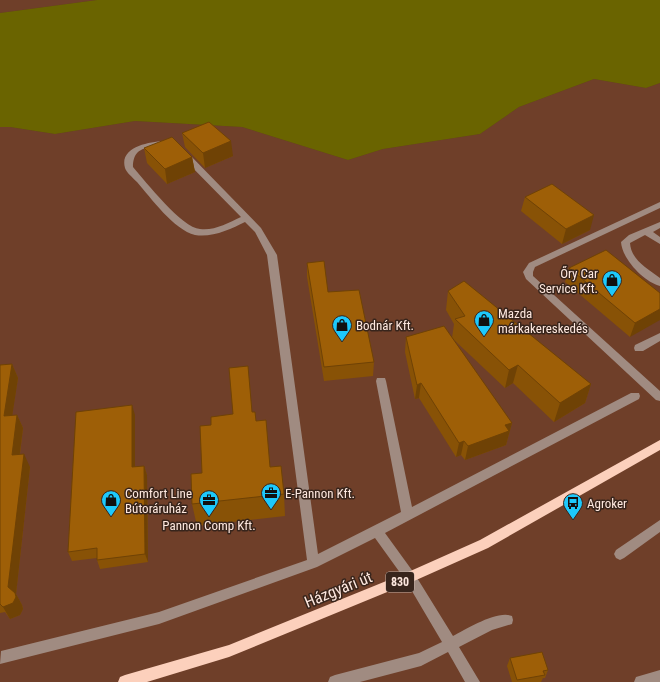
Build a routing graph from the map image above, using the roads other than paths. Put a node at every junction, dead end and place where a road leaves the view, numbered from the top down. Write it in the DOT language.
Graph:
graph roads {
  1 [pos="660,205"];
  2 [pos="247,218"];
  3 [pos="660,224"];
  4 [pos="646,231"];
  5 [pos="660,242"];
  6 [pos="660,283"];
  7 [pos="660,337"];
  8 [pos="639,348"];
  9 [pos="381,381"];
  10 [pos="635,396"];
  11 [pos="660,397"];
  12 [pos="660,445"];
  13 [pos="408,516"];
  14 [pos="660,524"];
  15 [pos="377,531"];
  16 [pos="620,554"];
  17 [pos="313,563"];
  18 [pos="410,577"];
  19 [pos="507,620"];
  20 [pos="450,644"];
  21 [pos="1,658"];
  22 [pos="660,677"];
  23 [pos="124,682"];
  24 [pos="335,682"];
  25 [pos="473,682"];
  26 [pos="641,682"];
  1 -- 11 [label="lane"];
  2 -- 2 [label="lane"];
  2 -- 17 [label="lane"];
  3 -- 4 [label="lane"];
  4 -- 5 [label="lane"];
  4 -- 6 [label="lane"];
  7 -- 8 [label="lane"];
  9 -- 13 [label="lane"];
  10 -- 13 [label="lane"];
  12 -- 18 [label="main road, Házgyári út / 830"];
  13 -- 15 [label="lane"];
  14 -- 16 [label="lane"];
  15 -- 17 [label="lane"];
  15 -- 18 [label="lane"];
  17 -- 21 [label="lane"];
  18 -- 20 [label="lane"];
  18 -- 23 [label="main road, Házgyári út / 830"];
  19 -- 20 [label="lane"];
  20 -- 24 [label="lane"];
  20 -- 25 [label="lane"];
  22 -- 26 [label="lane"];
}
